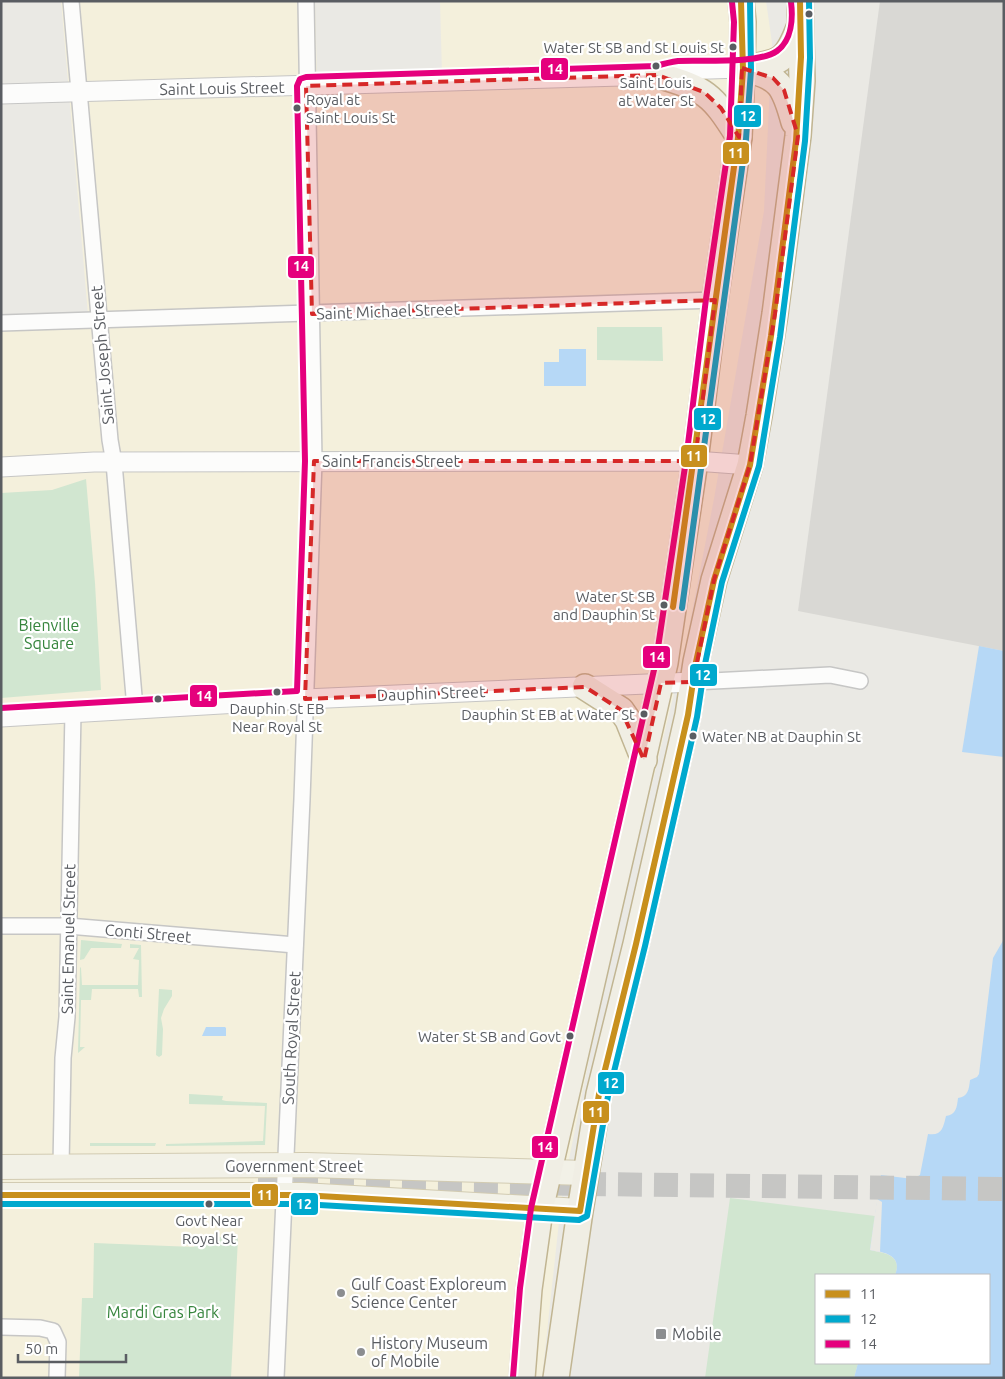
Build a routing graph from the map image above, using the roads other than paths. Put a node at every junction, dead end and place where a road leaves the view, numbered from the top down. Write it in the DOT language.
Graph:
graph roads {
  1 [pos="71,1"];
  2 [pos="306,1"];
  3 [pos="741,1"];
  4 [pos="801,11"];
  5 [pos="742,68"];
  6 [pos="657,75"];
  7 [pos="306,86"];
  8 [pos="78,92"];
  9 [pos="1,94"];
  10 [pos="798,136"];
  11 [pos="739,137"];
  12 [pos="715,300"];
  13 [pos="312,314"];
  14 [pos="99,320"];
  15 [pos="1,323"];
  16 [pos="314,461"];
  17 [pos="695,461"];
  18 [pos="114,463"];
  19 [pos="750,465"];
  20 [pos="1,467"];
  21 [pos="860,681"];
  22 [pos="693,682"];
  23 [pos="661,683"];
  24 [pos="585,687"];
  25 [pos="305,699"];
  26 [pos="136,708"];
  27 [pos="73,712"];
  28 [pos="1,717"];
  29 [pos="644,760"];
  30 [pos="1,926"];
  31 [pos="68,926"];
  32 [pos="295,945"];
  33 [pos="286,1165"];
  34 [pos="1,1167"];
  35 [pos="547,1172"];
  36 [pos="66,1173"];
  37 [pos="586,1173"];
  38 [pos="1,1176"];
  39 [pos="258,1180"];
  40 [pos="1,1185"];
  41 [pos="1,1194"];
  42 [pos="285,1196"];
  43 [pos="540,1210"];
  44 [pos="580,1211"];
  45 [pos="1,1327"];
  46 [pos="57,1378"];
  47 [pos="276,1378"];
  48 [pos="522,1378"];
  49 [pos="556,1378"];
  1 -- 8 [label="street, Saint Joseph Street"];
  2 -- 7 [label="street, South Royal Street"];
  3 -- 5 [label="highway"];
  4 -- 5 [label="highway"];
  4 -- 10 [label="highway"];
  5 -- 6 [label="street, Saint Louis Street"];
  5 -- 10 [label="highway"];
  5 -- 11 [label="highway"];
  6 -- 7 [label="street, Saint Louis Street"];
  6 -- 11 [label="highway"];
  7 -- 8 [label="street, Saint Louis Street"];
  7 -- 13 [label="street, South Royal Street"];
  8 -- 9 [label="street, Saint Louis Street"];
  8 -- 14 [label="street, Saint Joseph Street"];
  10 -- 19 [label="highway"];
  11 -- 12 [label="highway"];
  12 -- 13 [label="street, Saint Michael Street"];
  12 -- 17 [label="highway"];
  13 -- 14 [label="street, Saint Michael Street"];
  13 -- 16 [label="street, South Royal Street"];
  14 -- 15 [label="street, Saint Michael Street"];
  14 -- 18 [label="street, Saint Joseph Street"];
  16 -- 17 [label="street, Saint Francis Street"];
  16 -- 18 [label="street, Saint Francis Street"];
  16 -- 25 [label="street, South Royal Street"];
  17 -- 19 [label="street, Saint Francis Street"];
  17 -- 23 [label="highway"];
  18 -- 20 [label="street, Saint Francis Street"];
  18 -- 26 [label="street, Saint Joseph Street"];
  19 -- 22 [label="highway"];
  21 -- 22 [label="street, Dauphin Street"];
  22 -- 23 [label="street, Dauphin Street"];
  22 -- 37 [label="highway"];
  23 -- 24 [label="street, Dauphin Street"];
  23 -- 29 [label="highway"];
  24 -- 25 [label="street, Dauphin Street"];
  24 -- 29 [label="highway"];
  25 -- 26 [label="street, Dauphin Street"];
  25 -- 32 [label="street, South Royal Street"];
  26 -- 27 [label="street, Dauphin Street"];
  27 -- 28 [label="street, Dauphin Street"];
  27 -- 31 [label="street, Saint Emanuel Street"];
  29 -- 35 [label="highway"];
  30 -- 31 [label="street, Conti Street"];
  31 -- 32 [label="street, Conti Street"];
  31 -- 36 [label="street, Saint Emanuel Street"];
  32 -- 33 [label="street, South Royal Street"];
  33 -- 35 [label="main road, Government Street"];
  33 -- 36 [label="main road, Government Street"];
  33 -- 42 [label="street, South Royal Street"];
  34 -- 36 [label="main road, Government Street"];
  35 -- 37 [label="main road, Government Street"];
  35 -- 43 [label="highway"];
  36 -- 38 [label="main road, Government Street"];
  36 -- 39 [label="main road, Government Street"];
  36 -- 40 [label="main road, Government Street"];
  37 -- 44 [label="highway"];
  41 -- 42 [label="main road, Government Street"];
  42 -- 43 [label="main road, Government Street"];
  42 -- 47 [label="street, South Royal Street"];
  43 -- 44 [label="main road, Government Street"];
  43 -- 48 [label="highway"];
  44 -- 49 [label="highway"];
  45 -- 46 [label="street"];
}
